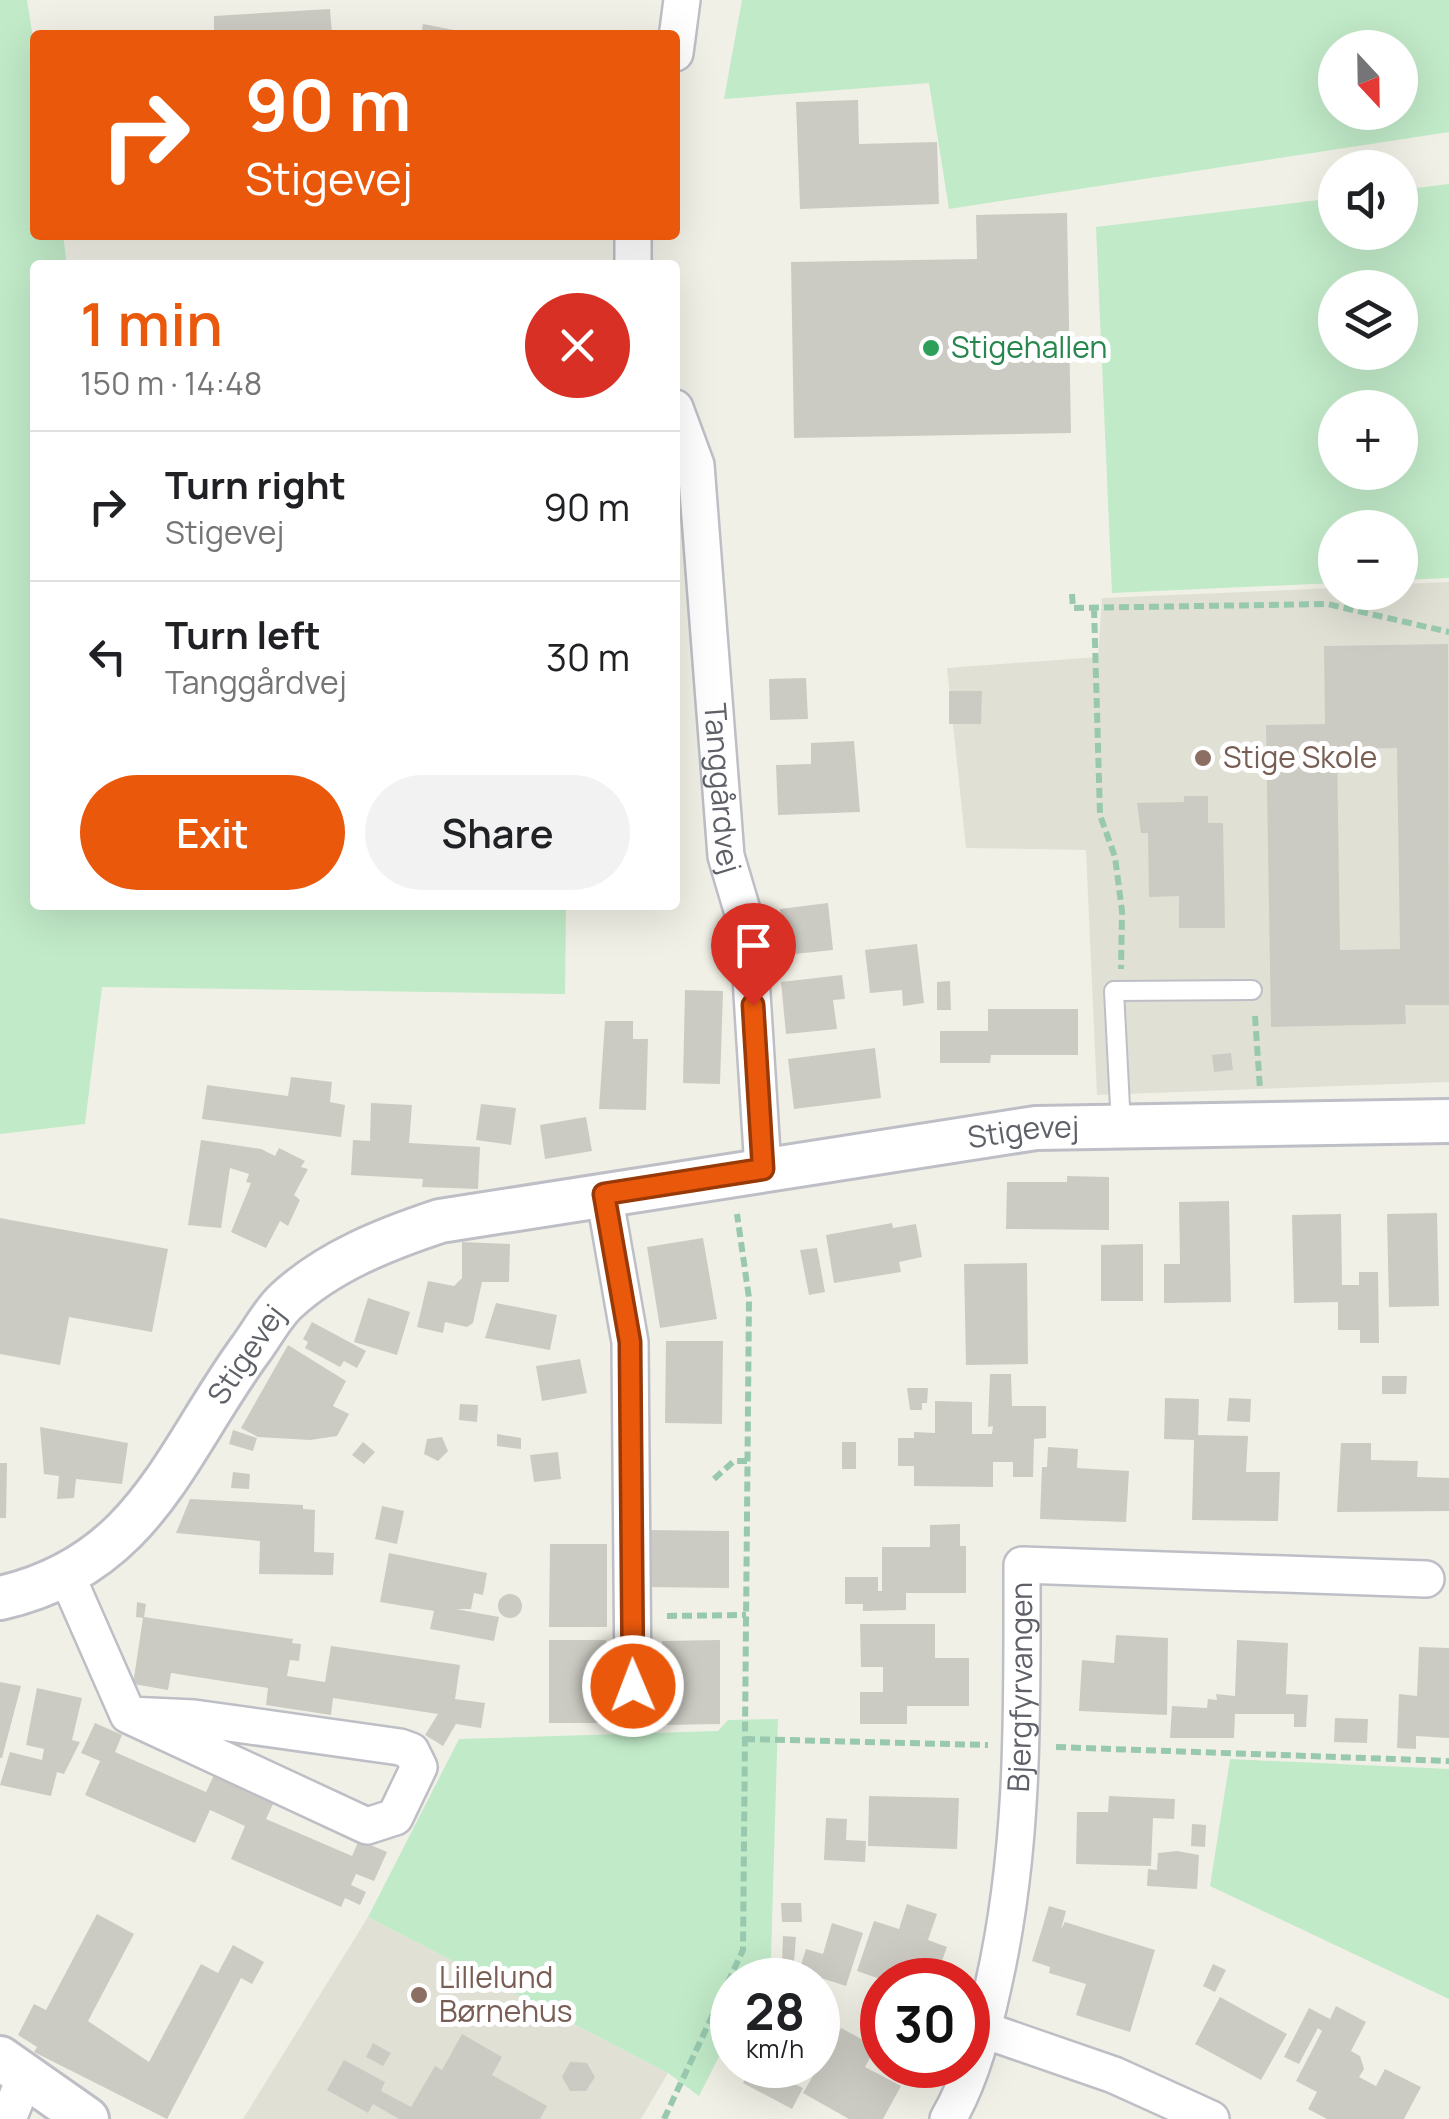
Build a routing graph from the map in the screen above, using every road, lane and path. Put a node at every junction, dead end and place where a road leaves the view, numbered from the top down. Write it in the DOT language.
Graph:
graph roads {
  1 [pos="682,0"];
  2 [pos="678,30"];
  3 [pos="680,422"];
  4 [pos="1072,594"];
  5 [pos="1094,608"];
  6 [pos="1448,629"];
  7 [pos="1120,990"];
  8 [pos="1252,990"];
  9 [pos="1449,1120"];
  10 [pos="1263,1125"];
  11 [pos="1121,1126"];
  12 [pos="746,1172"];
  13 [pos="604,1194"];
  14 [pos="747,1461"];
  15 [pos="714,1479"];
  16 [pos="66,1574"];
  17 [pos="1426,1578"];
  18 [pos="0,1598"];
  19 [pos="746,1615"];
  20 [pos="632,1616"];
  21 [pos="633,1686"];
  22 [pos="128,1715"];
  23 [pos="745,1739"];
  24 [pos="1022,1746"];
  25 [pos="1449,1761"];
  26 [pos="990,2002"];
  27 [pos="990,2032"];
  28 [pos="13,2067"];
  29 [pos="961,2088"];
  30 [pos="8,2119"];
  31 [pos="87,2119"];
  32 [pos="664,2119"];
  33 [pos="948,2119"];
  34 [pos="1210,2119"];
  1 -- 2 [label="street"];
  3 -- 12 [label="street, Tanggårdvej"];
  4 -- 5 [label="path"];
  5 -- 6 [label="path"];
  5 -- 7 [label="path"];
  7 -- 8 [label="lane"];
  7 -- 11 [label="lane"];
  8 -- 10 [label="path"];
  9 -- 10 [label="street, Stigevej"];
  10 -- 11 [label="street, Stigevej"];
  11 -- 12 [label="street, Stigevej"];
  12 -- 13 [label="street, Stigevej"];
  12 -- 14 [label="path"];
  13 -- 16 [label="street, Stigevej"];
  13 -- 20 [label="street"];
  14 -- 15 [label="path"];
  14 -- 19 [label="path"];
  16 -- 18 [label="street, Stigevej"];
  16 -- 22 [label="street"];
  17 -- 24 [label="street, Bjergfyrvangen"];
  19 -- 20 [label="path"];
  19 -- 23 [label="path"];
  20 -- 21 [label="street"];
  22 -- 22 [label="street"];
  23 -- 24 [label="path"];
  23 -- 32 [label="path"];
  24 -- 25 [label="path"];
  24 -- 26 [label="street, Bjergfyrvangen"];
  27 -- 34 [label="street"];
  28 -- 30 [label="street"];
  28 -- 31 [label="street"];
  29 -- 33 [label="street, Bjergfyrvangen"];
}
